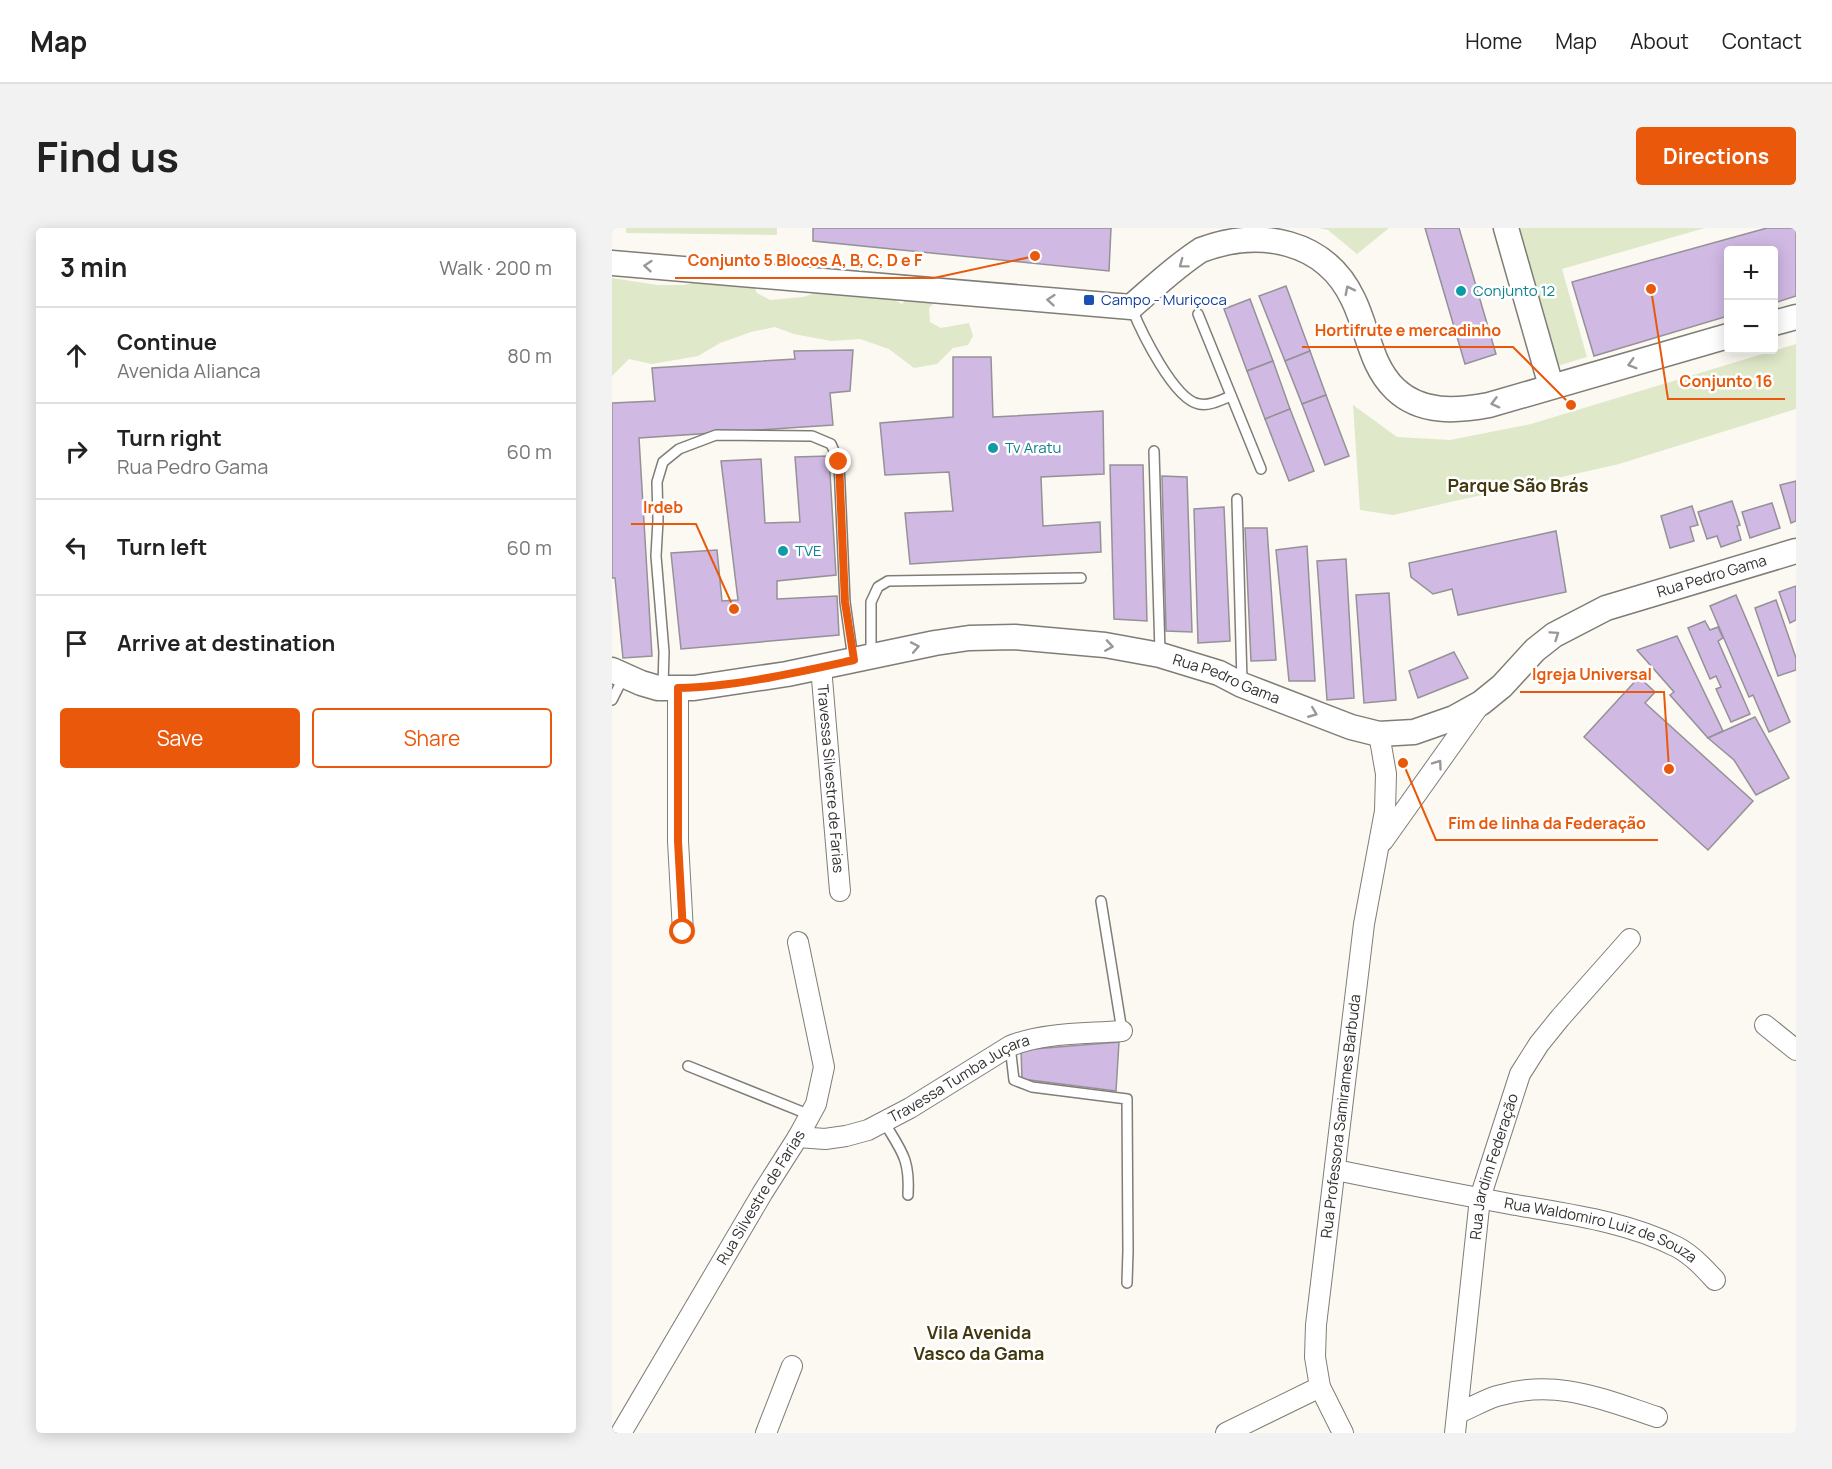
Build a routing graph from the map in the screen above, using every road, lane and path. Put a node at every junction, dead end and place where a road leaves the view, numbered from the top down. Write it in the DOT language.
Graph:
graph roads {
  1 [pos="1506,228"];
  2 [pos="612,263"];
  3 [pos="1131,307"];
  4 [pos="1198,314"];
  5 [pos="1796,317"];
  6 [pos="1778,322"];
  7 [pos="1724,337"];
  8 [pos="1551,386"];
  9 [pos="1231,396"];
  10 [pos="1154,451"];
  11 [pos="1261,469"];
  12 [pos="1237,499"];
  13 [pos="1796,551"];
  14 [pos="1081,578"];
  15 [pos="1160,655"];
  16 [pos="862,658"];
  17 [pos="821,667"];
  18 [pos="618,673"];
  19 [pos="1242,685"];
  20 [pos="670,688"];
  21 [pos="612,700"];
  22 [pos="1481,703"];
  23 [pos="1379,734"];
  24 [pos="1380,846"];
  25 [pos="840,891"];
  26 [pos="1101,901"];
  27 [pos="683,932"];
  28 [pos="1630,939"];
  29 [pos="798,942"];
  30 [pos="1765,1025"];
  31 [pos="1122,1031"];
  32 [pos="1010,1046"];
  33 [pos="1796,1050"];
  34 [pos="688,1066"];
  35 [pos="810,1115"];
  36 [pos="884,1122"];
  37 [pos="798,1137"];
  38 [pos="1336,1170"];
  39 [pos="908,1195"];
  40 [pos="1480,1198"];
  41 [pos="1714,1280"];
  42 [pos="1127,1283"];
  43 [pos="792,1366"];
  44 [pos="1320,1388"];
  45 [pos="1458,1413"];
  46 [pos="1657,1417"];
  47 [pos="621,1433"];
  48 [pos="766,1433"];
  49 [pos="1226,1433"];
  50 [pos="1343,1433"];
  51 [pos="1455,1433"];
  1 -- 8 [label="street"];
  3 -- 2 [label="street, one-way"];
  8 -- 3 [label="street, one-way"];
  3 -- 9 [label="lane"];
  4 -- 9 [label="lane"];
  5 -- 6 [label="street"];
  7 -- 8 [label="street, one-way"];
  9 -- 11 [label="lane"];
  10 -- 15 [label="lane"];
  12 -- 19 [label="lane"];
  22 -- 13 [label="street, Rua Pedro Gama, one-way"];
  14 -- 16 [label="lane"];
  16 -- 15 [label="street, Rua Pedro Gama, one-way"];
  15 -- 19 [label="street, Rua Pedro Gama"];
  16 -- 17 [label="street, Rua Pedro Gama"];
  16 -- 20 [label="lane"];
  17 -- 20 [label="street, Rua Pedro Gama"];
  17 -- 25 [label="street, Travessa Silvestre de Farias"];
  18 -- 20 [label="street, Rua Pedro Gama"];
  18 -- 21 [label="lane"];
  19 -- 23 [label="street, Rua Pedro Gama, one-way"];
  20 -- 27 [label="street"];
  22 -- 23 [label="street, Rua Pedro Gama"];
  24 -- 22 [label="street, Rua Professora Samirames Barbuda, one-way"];
  23 -- 24 [label="street, Rua Professora Samirames Barbuda"];
  24 -- 38 [label="street, Rua Professora Samirames Barbuda"];
  26 -- 31 [label="lane"];
  28 -- 40 [label="street, Rua Jardim Federação"];
  29 -- 35 [label="street, Rua Silvestre de Farias"];
  30 -- 33 [label="street"];
  31 -- 32 [label="street, Travessa Tumba Juçara"];
  32 -- 36 [label="street, Travessa Tumba Juçara"];
  32 -- 42 [label="lane"];
  34 -- 35 [label="lane"];
  35 -- 37 [label="street, Rua Silvestre de Farias"];
  36 -- 37 [label="street, Travessa Tumba Juçara"];
  36 -- 39 [label="lane"];
  37 -- 47 [label="street, Rua Silvestre de Farias"];
  38 -- 40 [label="street, Rua Waldomiro Luiz de Souza"];
  38 -- 44 [label="street, Rua Professora Samirames Barbuda"];
  40 -- 41 [label="street, Rua Waldomiro Luiz de Souza"];
  40 -- 45 [label="street, Rua Jardim Federação"];
  43 -- 48 [label="street"];
  44 -- 49 [label="street"];
  44 -- 50 [label="street"];
  45 -- 46 [label="street"];
  45 -- 51 [label="street, Rua Jardim Federação"];
}
